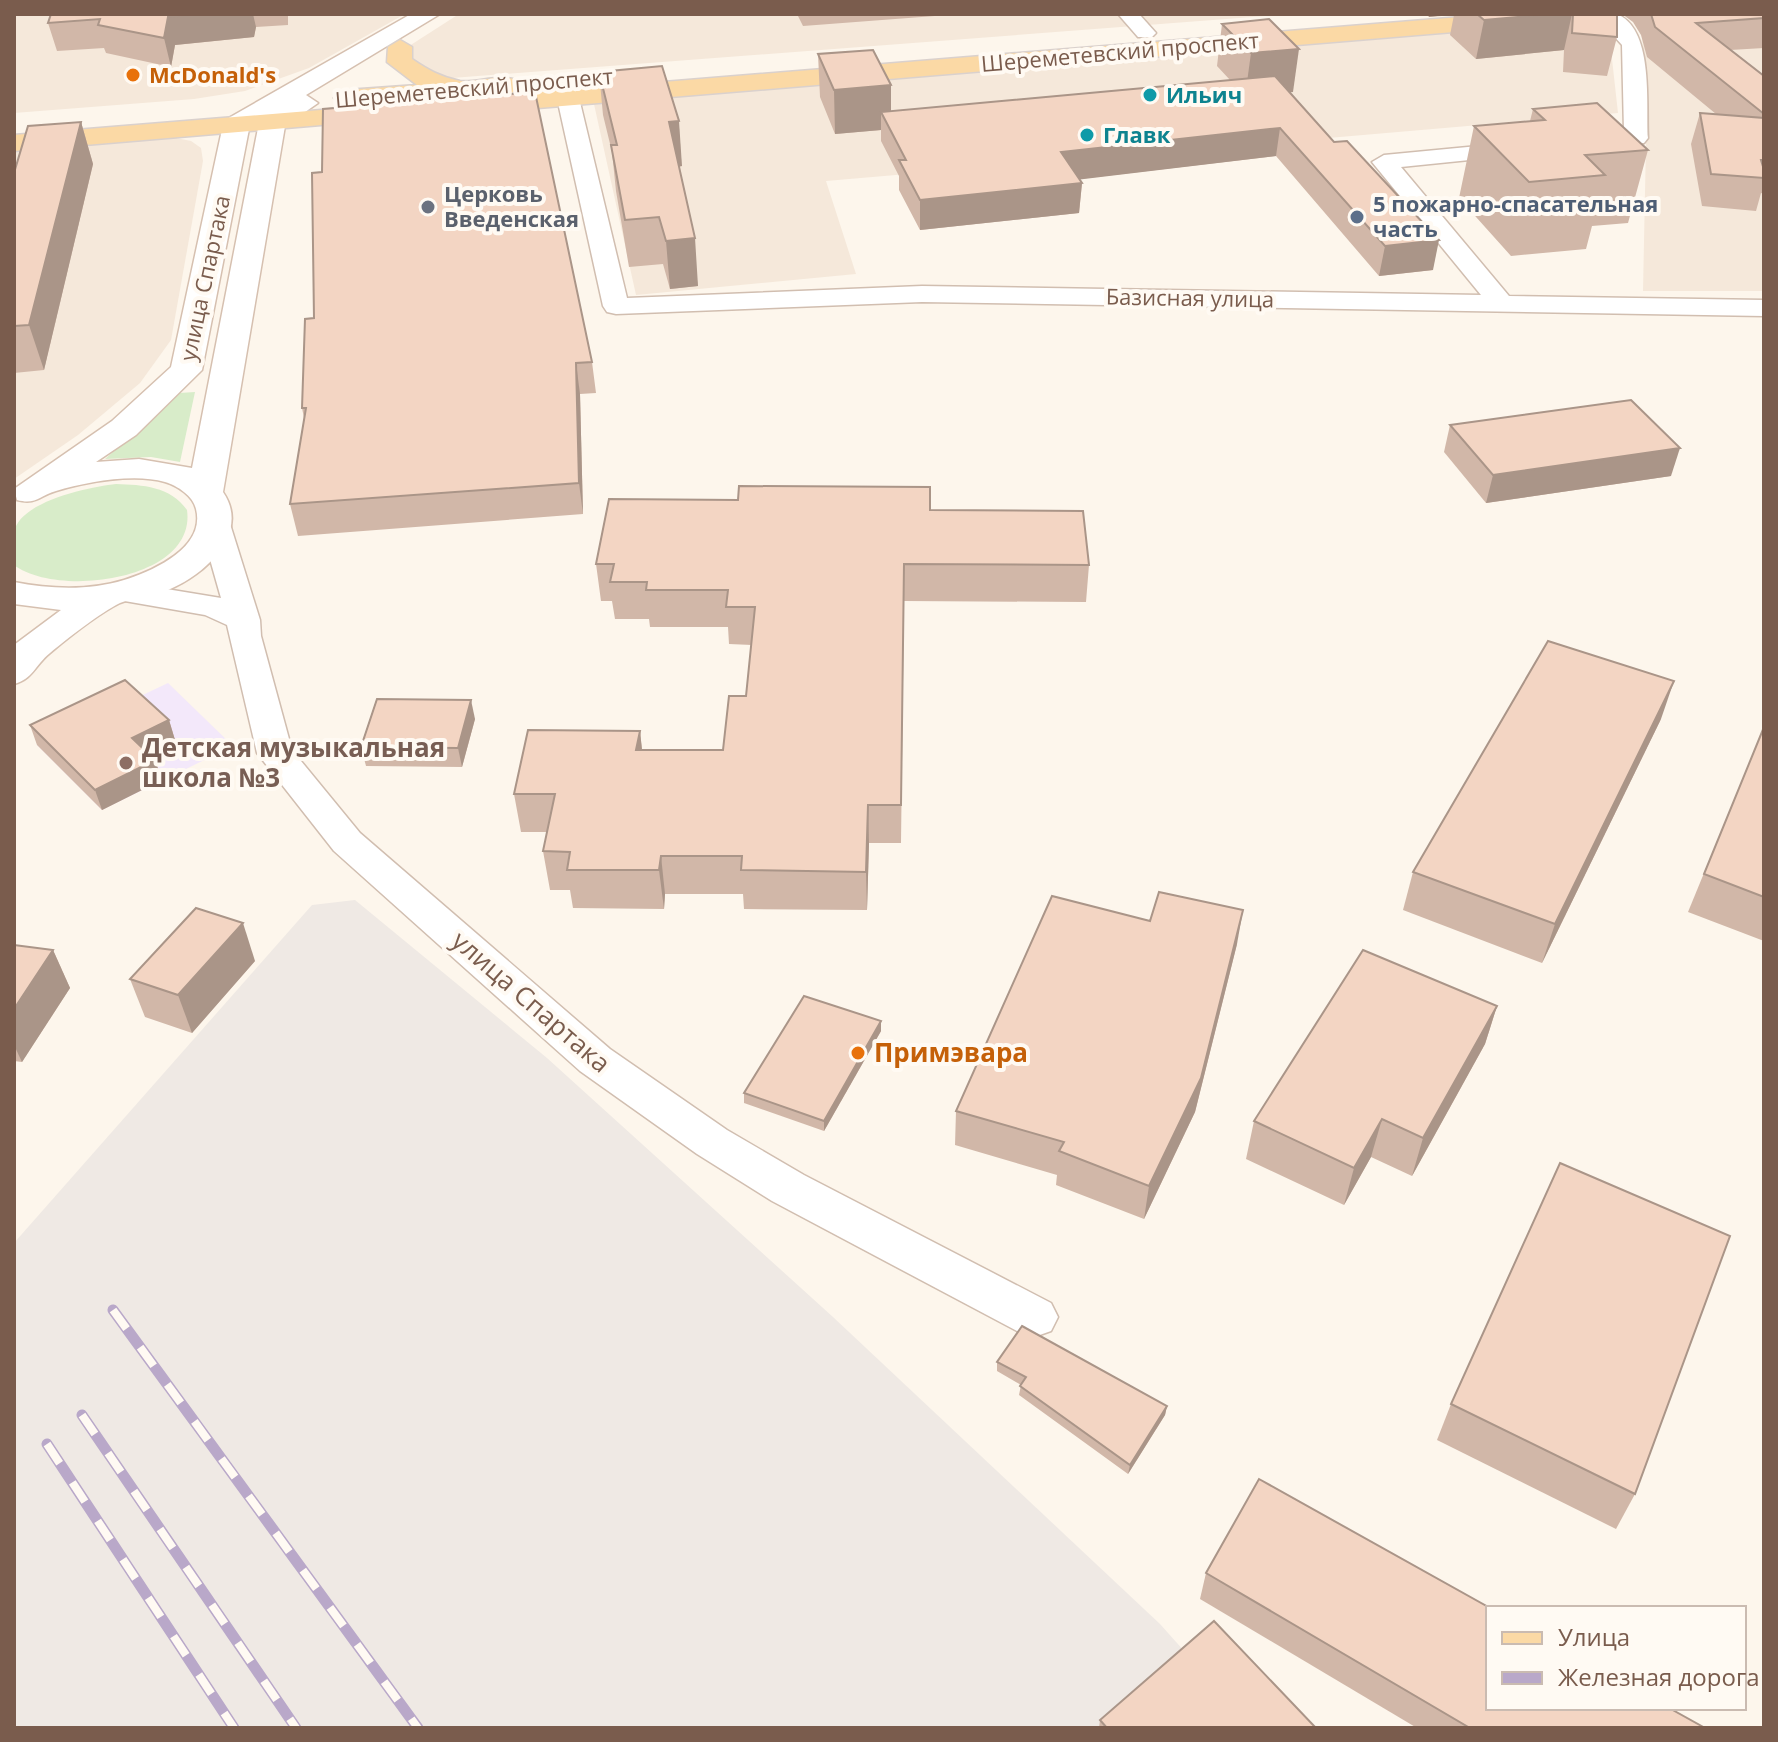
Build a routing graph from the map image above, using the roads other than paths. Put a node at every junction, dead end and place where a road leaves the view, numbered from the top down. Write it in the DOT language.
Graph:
graph roads {
  1 [pos="428,14"];
  2 [pos="456,14"];
  3 [pos="1128,14"];
  4 [pos="1390,14"];
  5 [pos="1586,14"];
  6 [pos="1604,14"];
  7 [pos="1145,33"];
  8 [pos="400,47"];
  9 [pos="938,59"];
  10 [pos="464,89"];
  11 [pos="568,98"];
  12 [pos="308,101"];
  13 [pos="272,113"];
  14 [pos="14,124"];
  15 [pos="236,125"];
  16 [pos="14,143"];
  17 [pos="1500,302"];
  18 [pos="1764,308"];
  19 [pos="22,498"];
  20 [pos="210,508"];
  21 [pos="14,593"];
  22 [pos="116,594"];
  23 [pos="244,620"];
  24 [pos="14,672"];
  25 [pos="1034,1317"];
  1 -- 13 [label="main road"];
  2 -- 8 [label="main road"];
  3 -- 7 [label="street"];
  4 -- 7 [label="main road, Шереметевский проспект"];
  5 -- 9 [label="main road, Шереметевский проспект"];
  6 -- 17 [label="street"];
  7 -- 9 [label="main road, Шереметевский проспект"];
  8 -- 10 [label="main road"];
  8 -- 12 [label="main road"];
  9 -- 10 [label="main road, Шереметевский проспект"];
  9 -- 11 [label="main road, Шереметевский проспект"];
  10 -- 12 [label="main road, Шереметевский проспект"];
  11 -- 13 [label="main road, Шереметевский проспект"];
  11 -- 17 [label="street, Базисная улица"];
  12 -- 13 [label="main road, Шереметевский проспект"];
  13 -- 14 [label="main road, Шереметевский проспект"];
  13 -- 15 [label="main road"];
  13 -- 20 [label="main road, улица Спартака"];
  15 -- 16 [label="main road"];
  15 -- 19 [label="main road, улица Спартака"];
  17 -- 18 [label="street, Базисная улица"];
  19 -- 20 [label="main road"];
  20 -- 22 [label="main road"];
  20 -- 23 [label="street, улица Спартака"];
  21 -- 22 [label="main road"];
  22 -- 23 [label="street"];
  22 -- 24 [label="main road"];
  23 -- 25 [label="street, улица Спартака"];
}
